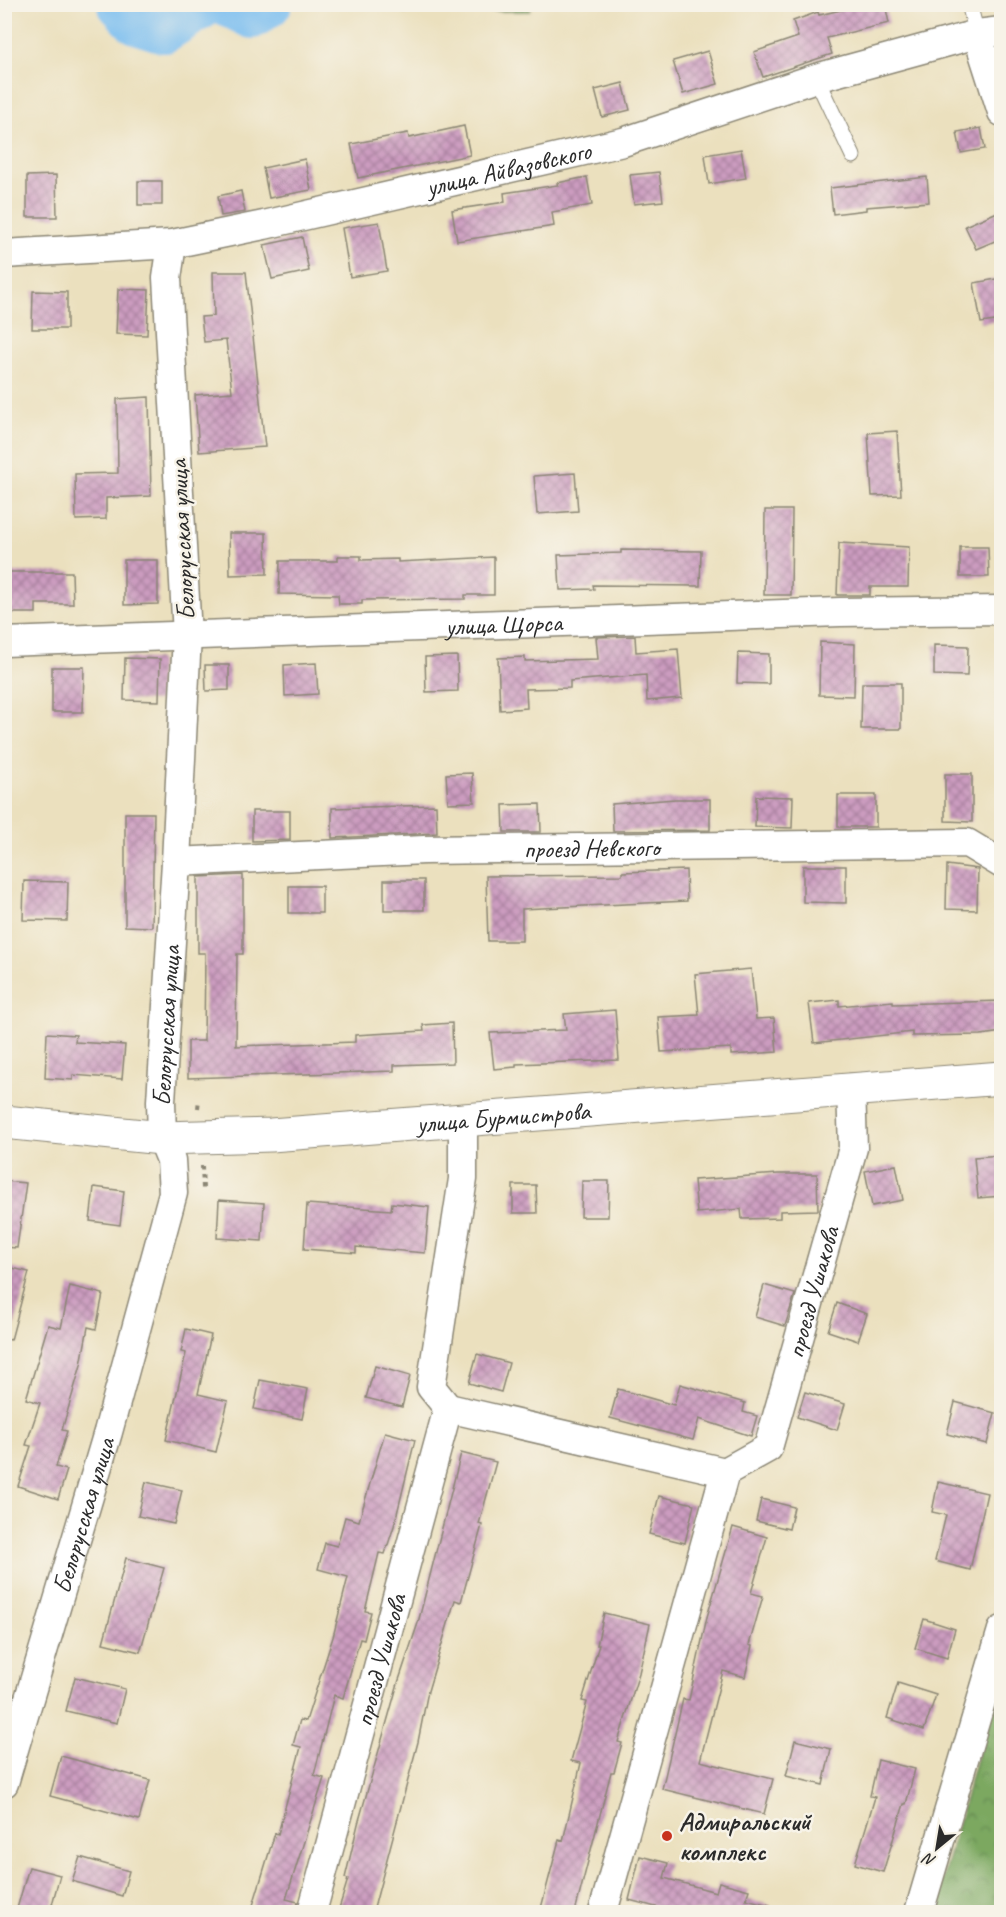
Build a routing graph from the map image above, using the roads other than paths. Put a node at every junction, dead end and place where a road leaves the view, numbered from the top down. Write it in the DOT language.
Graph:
graph roads {
  1 [pos="969,4"];
  2 [pos="989,32"];
  3 [pos="816,78"];
  4 [pos="1002,112"];
  5 [pos="853,156"];
  6 [pos="172,244"];
  7 [pos="4,254"];
  8 [pos="1002,610"];
  9 [pos="187,635"];
  10 [pos="4,642"];
  11 [pos="176,862"];
  12 [pos="1002,864"];
  13 [pos="1002,1078"];
  14 [pos="851,1088"];
  15 [pos="463,1121"];
  16 [pos="4,1122"];
  17 [pos="162,1138"];
  18 [pos="448,1408"];
  19 [pos="725,1472"];
  20 [pos="1002,1630"];
  21 [pos="4,1784"];
  22 [pos="312,1912"];
  23 [pos="603,1912"];
  24 [pos="919,1912"];
  1 -- 2 [label="lane"];
  2 -- 3 [label="street, улица Айвазовского"];
  2 -- 4 [label="street"];
  3 -- 5 [label="lane"];
  3 -- 6 [label="street, улица Айвазовского"];
  6 -- 7 [label="street, улица Айвазовского"];
  6 -- 9 [label="street, Белорусская улица"];
  8 -- 9 [label="street, улица Щорса"];
  9 -- 10 [label="street, улица Щорса"];
  9 -- 11 [label="street, Белорусская улица"];
  11 -- 12 [label="street, проезд Невского"];
  11 -- 17 [label="street, Белорусская улица"];
  13 -- 14 [label="street, улица Бурмистрова"];
  14 -- 15 [label="street, улица Бурмистрова"];
  14 -- 19 [label="street, проезд Ушакова"];
  15 -- 17 [label="street, улица Бурмистрова"];
  15 -- 18 [label="street"];
  16 -- 17 [label="street, улица Бурмистрова"];
  17 -- 21 [label="street, Белорусская улица"];
  18 -- 19 [label="street"];
  18 -- 22 [label="street, проезд Ушакова"];
  19 -- 23 [label="street"];
  20 -- 24 [label="street"];
}
